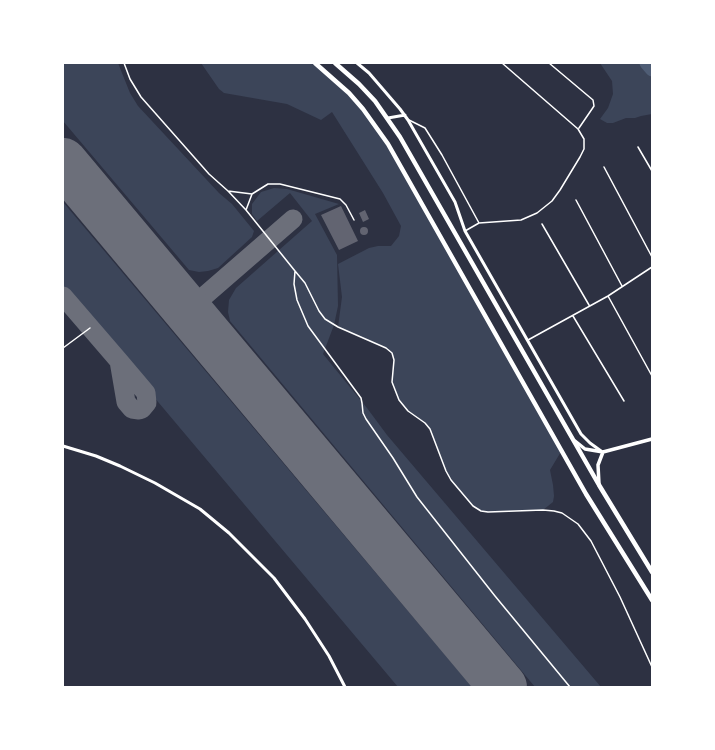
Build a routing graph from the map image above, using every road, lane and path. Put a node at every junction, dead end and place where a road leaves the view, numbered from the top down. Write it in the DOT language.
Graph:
graph roads {
  1 [pos="124,63"];
  2 [pos="315,63"];
  3 [pos="335,63"];
  4 [pos="357,63"];
  5 [pos="502,63"];
  6 [pos="549,63"];
  7 [pos="405,115"];
  8 [pos="388,118"];
  9 [pos="408,120"];
  10 [pos="578,129"];
  11 [pos="638,147"];
  12 [pos="604,167"];
  13 [pos="652,171"];
  14 [pos="228,191"];
  15 [pos="252,194"];
  16 [pos="576,200"];
  17 [pos="246,210"];
  18 [pos="354,220"];
  19 [pos="479,223"];
  20 [pos="542,224"];
  21 [pos="465,231"];
  22 [pos="457,236"];
  23 [pos="652,257"];
  24 [pos="652,267"];
  25 [pos="295,271"];
  26 [pos="622,286"];
  27 [pos="608,296"];
  28 [pos="590,306"];
  29 [pos="573,316"];
  30 [pos="90,328"];
  31 [pos="528,341"];
  32 [pos="63,348"];
  33 [pos="652,376"];
  34 [pos="624,401"];
  35 [pos="652,439"];
  36 [pos="575,441"];
  37 [pos="63,446"];
  38 [pos="603,452"];
  39 [pos="599,485"];
  40 [pos="652,572"];
  41 [pos="652,600"];
  42 [pos="652,667"];
  43 [pos="345,687"];
  44 [pos="570,687"];
  1 -- 14 [label="lane"];
  2 -- 41 [label="main road"];
  3 -- 8 [label="main road"];
  4 -- 7 [label="street"];
  5 -- 10 [label="lane"];
  6 -- 10 [label="lane"];
  7 -- 8 [label="street"];
  7 -- 9 [label="street"];
  8 -- 22 [label="main road"];
  9 -- 19 [label="lane"];
  9 -- 21 [label="street"];
  10 -- 19 [label="lane"];
  11 -- 13 [label="lane"];
  12 -- 23 [label="lane"];
  14 -- 15 [label="lane"];
  14 -- 17 [label="lane"];
  15 -- 17 [label="lane"];
  15 -- 18 [label="lane"];
  16 -- 26 [label="lane"];
  17 -- 25 [label="lane"];
  19 -- 21 [label="lane"];
  20 -- 28 [label="lane"];
  21 -- 22 [label="street"];
  21 -- 31 [label="street"];
  22 -- 36 [label="main road"];
  24 -- 26 [label="lane"];
  25 -- 42 [label="lane"];
  25 -- 44 [label="lane"];
  26 -- 27 [label="lane"];
  27 -- 28 [label="lane"];
  27 -- 33 [label="lane"];
  28 -- 29 [label="lane"];
  29 -- 31 [label="lane"];
  29 -- 34 [label="lane"];
  30 -- 32 [label="lane"];
  31 -- 38 [label="street"];
  35 -- 38 [label="street"];
  36 -- 38 [label="street"];
  36 -- 39 [label="main road"];
  37 -- 43 [label="street"];
  38 -- 39 [label="street"];
  39 -- 40 [label="main road"];
}
